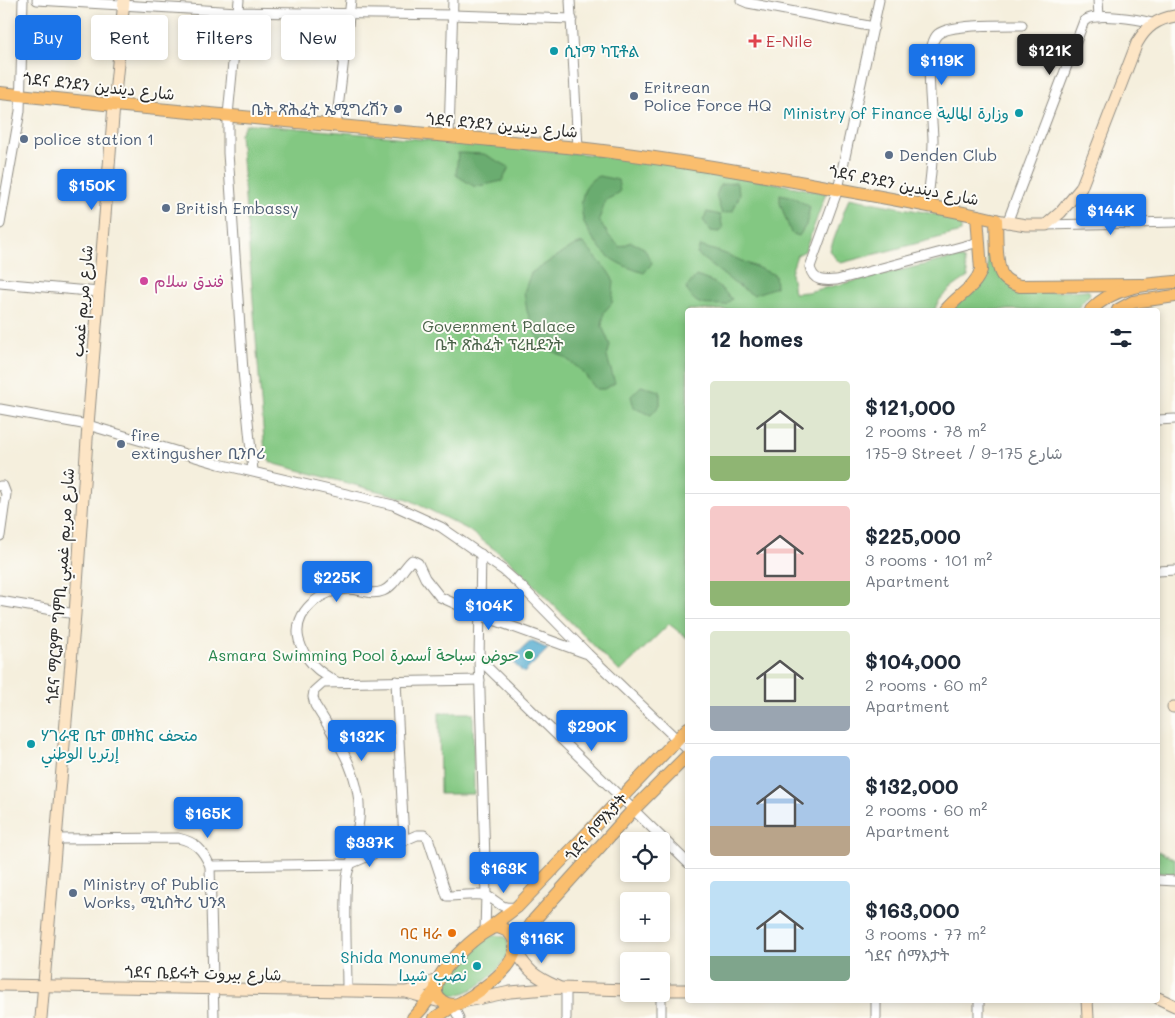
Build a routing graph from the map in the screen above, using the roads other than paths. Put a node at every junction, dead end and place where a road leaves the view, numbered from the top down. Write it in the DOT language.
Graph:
graph roads {
  1 [pos="23,0"];
  2 [pos="37,0"];
  3 [pos="239,0"];
  4 [pos="351,0"];
  5 [pos="453,0"];
  6 [pos="570,0"];
  7 [pos="742,0"];
  8 [pos="879,0"];
  9 [pos="1098,0"];
  10 [pos="124,2"];
  11 [pos="238,12"];
  12 [pos="349,14"];
  13 [pos="453,15"];
  14 [pos="1175,16"];
  15 [pos="1098,17"];
  16 [pos="572,19"];
  17 [pos="1022,24"];
  18 [pos="1152,24"];
  19 [pos="874,27"];
  20 [pos="0,92"];
  21 [pos="20,95"];
  22 [pos="114,105"];
  23 [pos="228,115"];
  24 [pos="336,125"];
  25 [pos="449,136"];
  26 [pos="578,148"];
  27 [pos="838,189"];
  28 [pos="927,205"];
  29 [pos="977,216"];
  30 [pos="1002,221"];
  31 [pos="1175,222"];
  32 [pos="0,224"];
  33 [pos="1046,225"];
  34 [pos="979,242"];
  35 [pos="1175,282"];
  36 [pos="0,283"];
  37 [pos="1141,285"];
  38 [pos="1089,286"];
  39 [pos="100,292"];
  40 [pos="1175,296"];
  41 [pos="1099,307"];
  42 [pos="947,308"];
  43 [pos="1122,308"];
  44 [pos="0,409"];
  45 [pos="1175,419"];
  46 [pos="1160,420"];
  47 [pos="88,424"];
  48 [pos="253,471"];
  49 [pos="0,486"];
  50 [pos="0,536"];
  51 [pos="481,554"];
  52 [pos="1175,570"];
  53 [pos="1160,571"];
  54 [pos="0,601"];
  55 [pos="75,614"];
  56 [pos="480,615"];
  57 [pos="588,654"];
  58 [pos="479,659"];
  59 [pos="480,680"];
  60 [pos="396,681"];
  61 [pos="338,683"];
  62 [pos="685,731"];
  63 [pos="677,740"];
  64 [pos="685,747"];
  65 [pos="685,758"];
  66 [pos="621,798"];
  67 [pos="633,810"];
  68 [pos="56,839"];
  69 [pos="404,841"];
  70 [pos="685,860"];
  71 [pos="350,864"];
  72 [pos="210,866"];
  73 [pos="1160,880"];
  74 [pos="1175,881"];
  75 [pos="486,896"];
  76 [pos="517,907"];
  77 [pos="485,931"];
  78 [pos="515,950"];
  79 [pos="0,985"];
  80 [pos="43,987"];
  81 [pos="435,988"];
  82 [pos="563,988"];
  83 [pos="213,990"];
  84 [pos="620,990"];
  85 [pos="685,990"];
  86 [pos="670,991"];
  87 [pos="347,992"];
  88 [pos="406,992"];
  89 [pos="1160,999"];
  90 [pos="661,1002"];
  91 [pos="453,1003"];
  92 [pos="876,1003"];
  93 [pos="979,1003"];
  94 [pos="1087,1003"];
  95 [pos="1175,1006"];
  96 [pos="41,1018"];
  97 [pos="214,1018"];
  98 [pos="413,1018"];
  99 [pos="435,1018"];
  100 [pos="459,1018"];
  101 [pos="566,1018"];
  102 [pos="661,1018"];
  103 [pos="876,1018"];
  104 [pos="979,1018"];
  105 [pos="1088,1018"];
  1 -- 21 [label="street"];
  2 -- 10 [label="street"];
  3 -- 11 [label="street"];
  4 -- 12 [label="street"];
  5 -- 13 [label="street"];
  6 -- 16 [label="street"];
  7 -- 19 [label="street"];
  8 -- 19 [label="street"];
  9 -- 15 [label="street"];
  10 -- 11 [label="street"];
  10 -- 22 [label="main road, شارع مريم غمب"];
  11 -- 12 [label="street"];
  11 -- 23 [label="street"];
  12 -- 13 [label="street"];
  12 -- 24 [label="street"];
  13 -- 16 [label="street"];
  13 -- 25 [label="street"];
  14 -- 18 [label="main road"];
  15 -- 18 [label="street"];
  15 -- 30 [label="street"];
  16 -- 26 [label="street"];
  17 -- 28 [label="street"];
  18 -- 33 [label="main road"];
  19 -- 27 [label="street"];
  20 -- 21 [label="main road, ጎደና ደንደን شارع ديندين"];
  21 -- 22 [label="main road, ጎደና ደንደን شارع ديندين"];
  21 -- 32 [label="street"];
  22 -- 23 [label="main road, ጎደና ደንደን شارع ديندين"];
  22 -- 39 [label="main road, شارع مريم غمب"];
  23 -- 24 [label="main road, ጎደና ደንደን شارع ديندين"];
  23 -- 48 [label="street"];
  24 -- 25 [label="main road, ጎደና ደንደን شارع ديندين"];
  25 -- 26 [label="main road, ጎደና ደንደን شارع ديندين"];
  26 -- 27 [label="main road, ጎደና ደንደን شارع ديندين"];
  27 -- 28 [label="main road, ጎደና ደንደን شارع ديندين"];
  27 -- 34 [label="street"];
  28 -- 29 [label="main road, ጎደና ደንደን شارع ديندين"];
  29 -- 30 [label="main road, ጎደና ደንደን شارع ديندين"];
  29 -- 34 [label="main road"];
  30 -- 33 [label="main road"];
  30 -- 38 [label="main road"];
  31 -- 33 [label="street"];
  34 -- 42 [label="main road"];
  35 -- 37 [label="main road"];
  36 -- 39 [label="street"];
  37 -- 38 [label="main road"];
  37 -- 41 [label="main road"];
  38 -- 41 [label="main road"];
  39 -- 47 [label="main road, شارع مريم غمب"];
  40 -- 43 [label="main road"];
  44 -- 47 [label="street"];
  45 -- 46 [label="street"];
  47 -- 48 [label="street"];
  47 -- 55 [label="main road, ጎደና ማርያም ግምቢ شارع مريم غمبي"];
  48 -- 51 [label="street"];
  49 -- 50 [label="street"];
  51 -- 56 [label="street"];
  51 -- 57 [label="street"];
  52 -- 53 [label="street"];
  54 -- 55 [label="street"];
  55 -- 68 [label="main road, ጎደና ማርያም ግምቢ شارع مريم غمبي"];
  56 -- 57 [label="street"];
  56 -- 58 [label="street"];
  56 -- 61 [label="street"];
  57 -- 63 [label="street"];
  58 -- 59 [label="street"];
  58 -- 66 [label="street"];
  59 -- 60 [label="street"];
  59 -- 75 [label="street"];
  60 -- 61 [label="street"];
  60 -- 69 [label="street"];
  61 -- 71 [label="street"];
  62 -- 63 [label="main road, ጎደና ሰማእታት"];
  63 -- 64 [label="street"];
  63 -- 66 [label="main road, ጎደና ሰማእታት"];
  65 -- 67 [label="main road, ጎደና ሰማእታት"];
  66 -- 67 [label="street"];
  66 -- 76 [label="main road, ጎደና ሰማእታት"];
  67 -- 70 [label="street"];
  67 -- 78 [label="main road, ጎደና ሰማእታት"];
  68 -- 72 [label="street"];
  68 -- 80 [label="main road, ጎደና ማርያም ግምቢ شارع مريم غمبي"];
  69 -- 71 [label="street"];
  69 -- 75 [label="street"];
  71 -- 72 [label="street"];
  71 -- 87 [label="street"];
  72 -- 83 [label="street"];
  73 -- 74 [label="street"];
  75 -- 76 [label="street"];
  75 -- 77 [label="street"];
  76 -- 77 [label="main road, ጎደና ሰማእታት"];
  77 -- 78 [label="main road"];
  77 -- 81 [label="main road, ጎደና ሰማእታት"];
  78 -- 82 [label="main road"];
  78 -- 91 [label="main road, ጎደና ሰማእታት"];
  79 -- 80 [label="main road, ጎደና ቤይሩት شارع بيروت"];
  80 -- 83 [label="main road, ጎደና ቤይሩት شارع بيروت"];
  80 -- 96 [label="main road, ጎደና ማርያም ግምቢ شارع مريم غمبي"];
  81 -- 88 [label="main road"];
  81 -- 88 [label="main road"];
  81 -- 91 [label="main road"];
  81 -- 98 [label="main road, ጎደና ሰማእታት"];
  82 -- 84 [label="main road"];
  82 -- 91 [label="main road"];
  82 -- 101 [label="street"];
  83 -- 87 [label="main road, ጎደና ቤይሩት شارع بيروت"];
  83 -- 97 [label="street"];
  85 -- 86 [label="main road"];
  87 -- 88 [label="main road, ጎደና ቤይሩት شارع بيروت"];
  89 -- 95 [label="main road"];
  90 -- 102 [label="street"];
  91 -- 99 [label="main road, ጎደና ሰማእታት"];
  91 -- 100 [label="street"];
  92 -- 103 [label="street"];
  93 -- 104 [label="street"];
  94 -- 105 [label="main road"];
}
